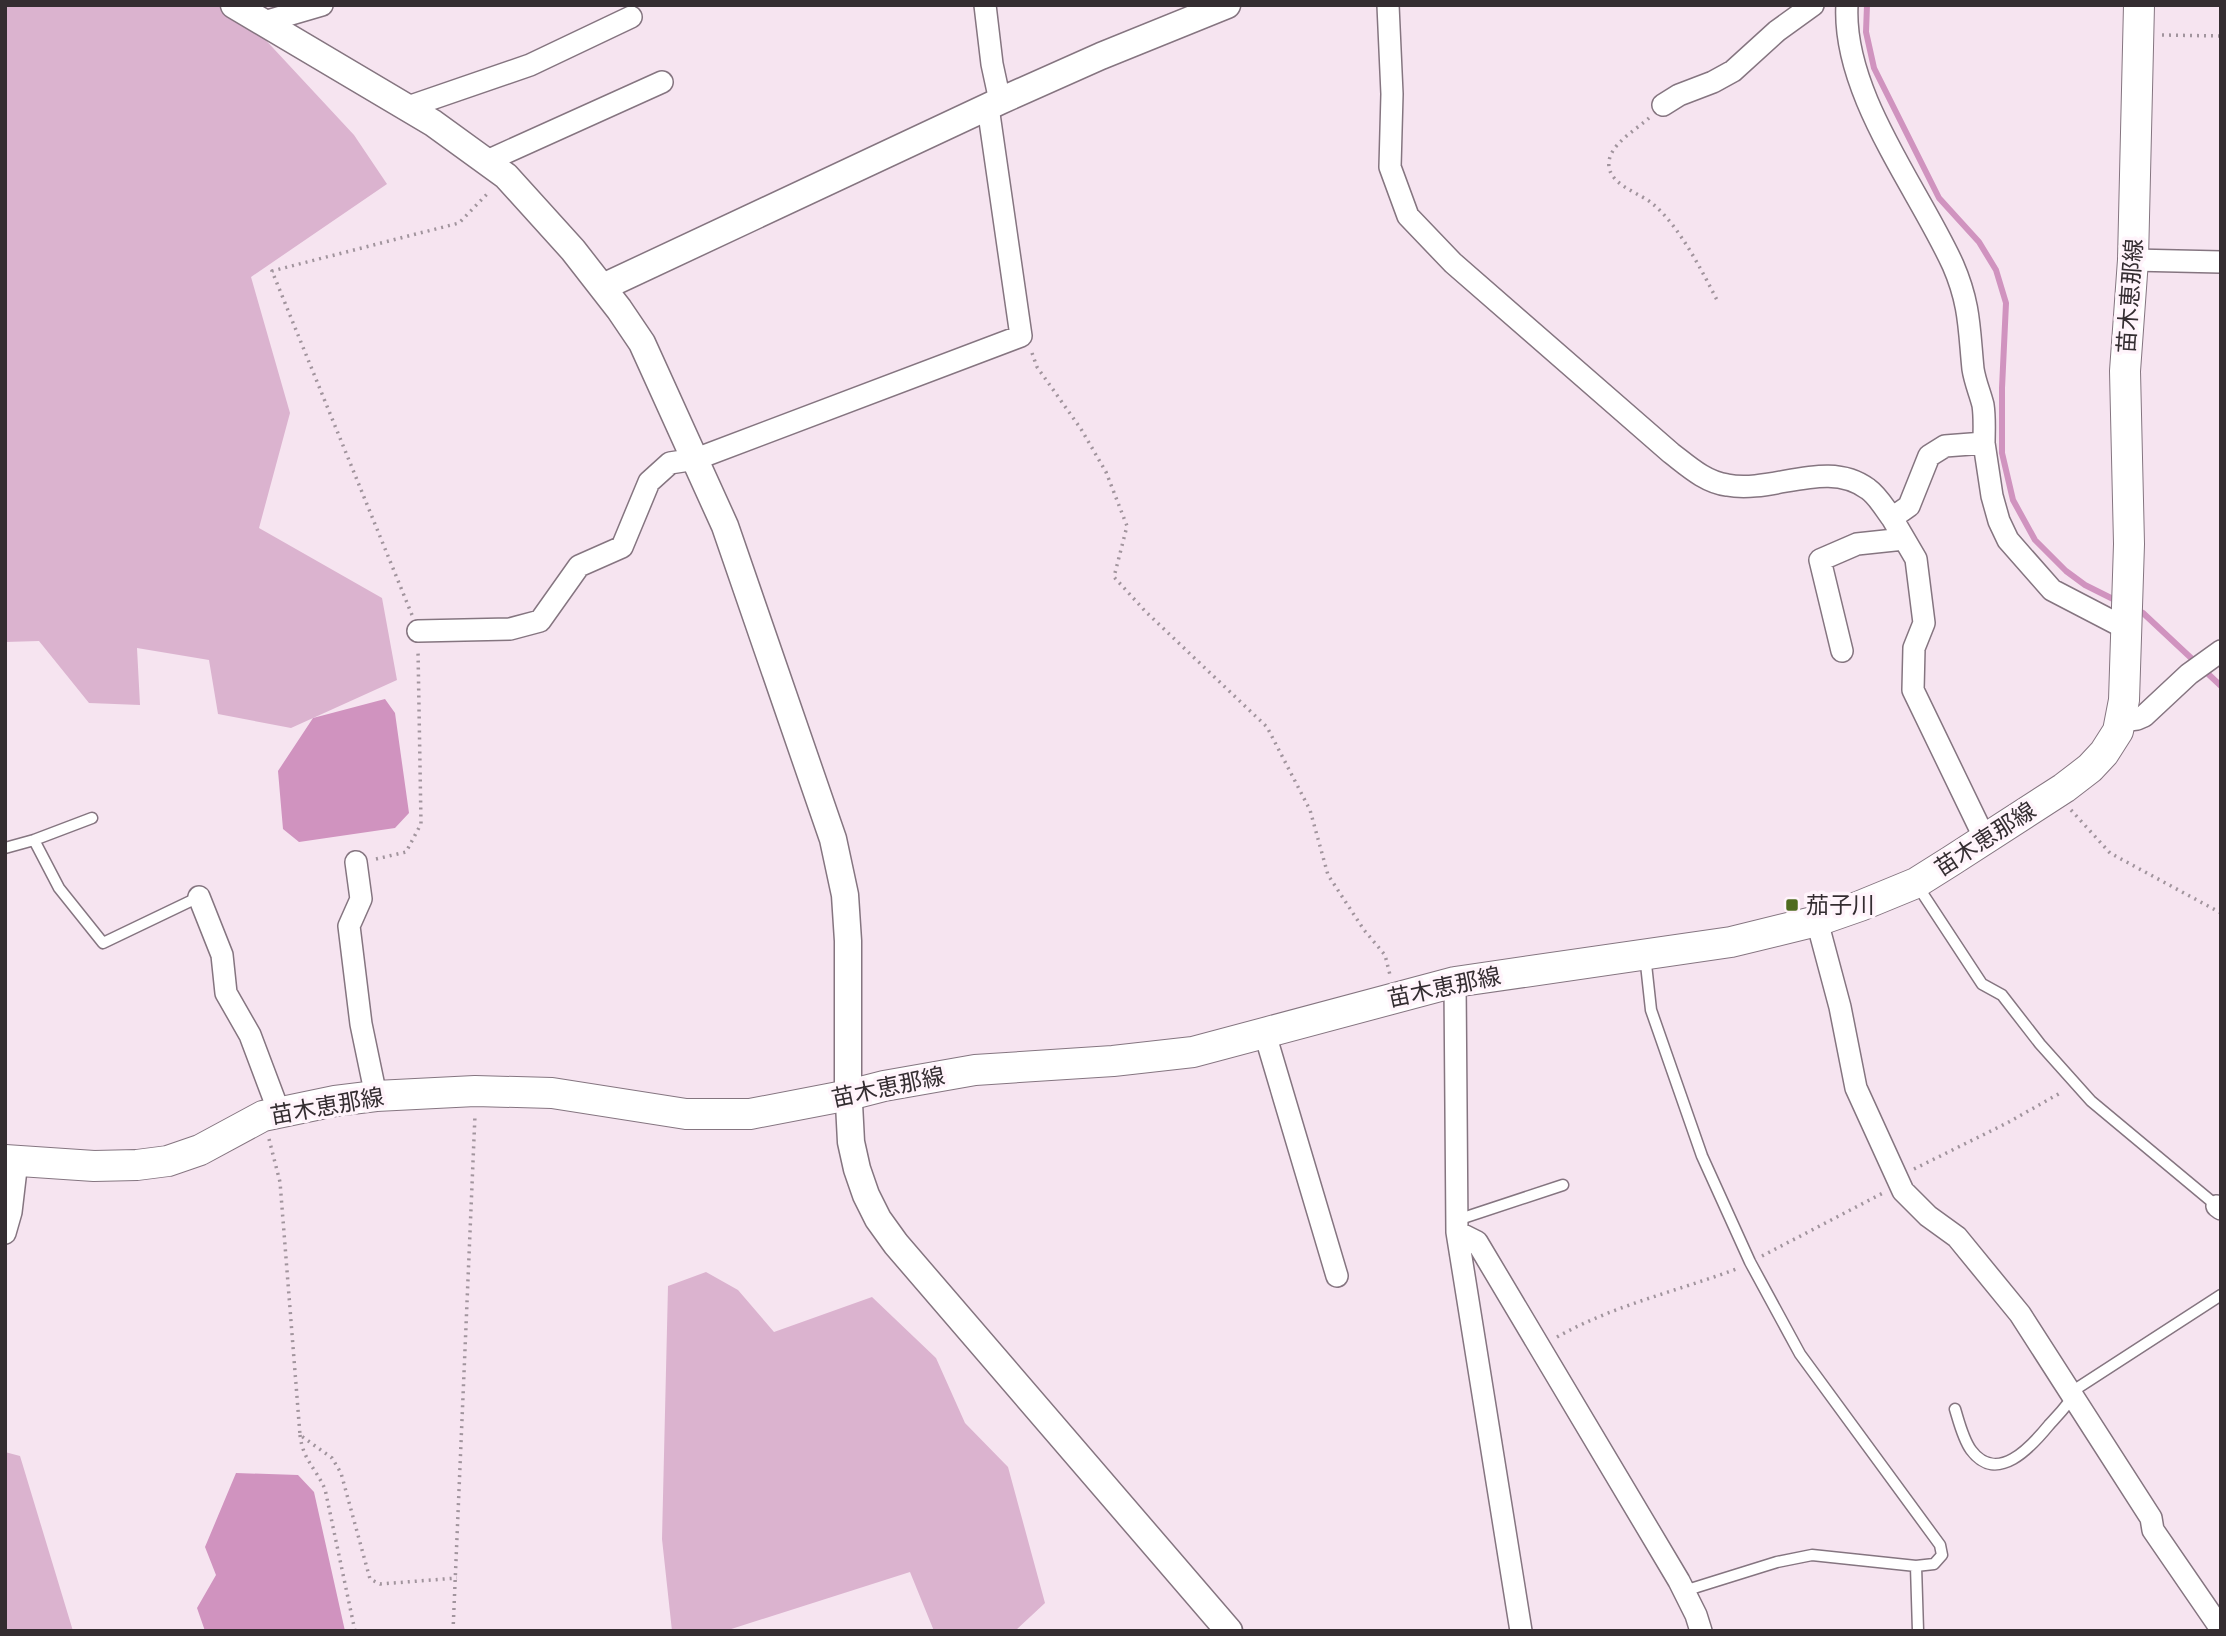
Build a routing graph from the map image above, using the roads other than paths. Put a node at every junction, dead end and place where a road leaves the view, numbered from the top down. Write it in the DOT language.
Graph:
graph roads {
  1 [pos="234,5"];
  2 [pos="322,5"];
  3 [pos="985,5"];
  4 [pos="1227,5"];
  5 [pos="1388,5"];
  6 [pos="1814,5"];
  7 [pos="1847,5"];
  8 [pos="2139,5"];
  9 [pos="631,17"];
  10 [pos="264,22"];
  11 [pos="662,82"];
  12 [pos="994,104"];
  13 [pos="1663,105"];
  14 [pos="405,108"];
  15 [pos="497,168"];
  16 [pos="2133,260"];
  17 [pos="2221,261"];
  18 [pos="603,287"];
  19 [pos="1984,443"];
  20 [pos="696,459"];
  21 [pos="1892,518"];
  22 [pos="1904,539"];
  23 [pos="2127,612"];
  24 [pos="418,631"];
  25 [pos="1842,651"];
  26 [pos="2216,657"];
  27 [pos="2121,721"];
  28 [pos="92,818"];
  29 [pos="1985,838"];
  30 [pos="34,840"];
  31 [pos="5,848"];
  32 [pos="356,862"];
  33 [pos="1916,883"];
  34 [pos="199,897"];
  35 [pos="1817,921"];
  36 [pos="1645,955"];
  37 [pos="1455,982"];
  38 [pos="1265,1034"];
  39 [pos="849,1095"];
  40 [pos="376,1096"];
  41 [pos="271,1114"];
  42 [pos="11,1160"];
  43 [pos="1563,1185"];
  44 [pos="2219,1208"];
  45 [pos="1457,1226"];
  46 [pos="5,1233"];
  47 [pos="1337,1276"];
  48 [pos="2221,1295"];
  49 [pos="2073,1399"];
  50 [pos="1955,1409"];
  51 [pos="1916,1566"];
  52 [pos="1684,1591"];
  53 [pos="2221,1629"];
  54 [pos="1229,1631"];
  55 [pos="1521,1631"];
  56 [pos="1701,1631"];
  57 [pos="1918,1631"];
  1 -- 10 [label="street"];
  2 -- 10 [label="street"];
  3 -- 12 [label="street"];
  4 -- 12 [label="street"];
  5 -- 21 [label="street"];
  6 -- 13 [label="street"];
  7 -- 19 [label="street"];
  8 -- 16 [label="main road, 苗木恵那線"];
  9 -- 14 [label="street"];
  10 -- 14 [label="street"];
  11 -- 15 [label="street"];
  12 -- 18 [label="street"];
  12 -- 20 [label="street"];
  14 -- 15 [label="street"];
  15 -- 18 [label="street"];
  16 -- 17 [label="street"];
  16 -- 23 [label="main road, 苗木恵那線"];
  18 -- 20 [label="street"];
  19 -- 21 [label="street"];
  19 -- 23 [label="street"];
  20 -- 24 [label="street"];
  20 -- 39 [label="street"];
  21 -- 22 [label="street"];
  22 -- 25 [label="street"];
  22 -- 29 [label="street"];
  23 -- 27 [label="main road, 苗木恵那線"];
  26 -- 27 [label="street"];
  27 -- 29 [label="main road, 苗木恵那線"];
  28 -- 30 [label="lane"];
  29 -- 33 [label="main road, 苗木恵那線"];
  30 -- 31 [label="lane"];
  30 -- 34 [label="lane"];
  32 -- 40 [label="street"];
  33 -- 35 [label="main road, 苗木恵那線"];
  33 -- 44 [label="lane"];
  34 -- 41 [label="street"];
  35 -- 36 [label="main road, 苗木恵那線"];
  35 -- 49 [label="street"];
  36 -- 37 [label="main road, 苗木恵那線"];
  36 -- 51 [label="lane"];
  37 -- 38 [label="main road, 苗木恵那線"];
  37 -- 45 [label="street"];
  38 -- 39 [label="main road, 苗木恵那線"];
  38 -- 47 [label="street"];
  39 -- 40 [label="main road, 苗木恵那線"];
  39 -- 54 [label="street"];
  40 -- 41 [label="main road, 苗木恵那線"];
  41 -- 42 [label="main road, 苗木恵那線"];
  42 -- 46 [label="street"];
  43 -- 45 [label="lane"];
  45 -- 52 [label="street"];
  45 -- 55 [label="street"];
  48 -- 49 [label="lane"];
  49 -- 50 [label="lane"];
  49 -- 53 [label="street"];
  51 -- 52 [label="lane"];
  51 -- 57 [label="lane"];
  52 -- 56 [label="street"];
}
